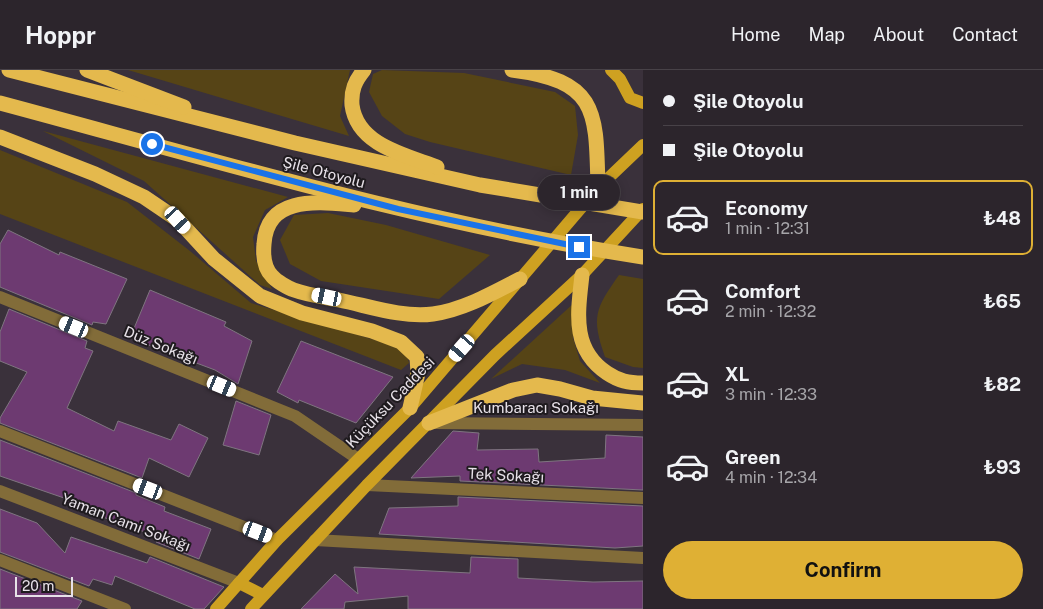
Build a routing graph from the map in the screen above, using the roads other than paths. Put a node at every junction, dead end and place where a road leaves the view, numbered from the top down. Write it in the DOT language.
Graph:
graph roads {
  1 [pos="10,70"];
  2 [pos="87,70"];
  3 [pos="364,70"];
  4 [pos="512,70"];
  5 [pos="612,70"];
  6 [pos="0,103"];
  7 [pos="643,103"];
  8 [pos="0,137"];
  9 [pos="295,143"];
  10 [pos="643,145"];
  11 [pos="480,185"];
  12 [pos="598,188"];
  13 [pos="398,209"];
  14 [pos="643,210"];
  15 [pos="643,257"];
  16 [pos="582,275"];
  17 [pos="520,279"];
  18 [pos="0,297"];
  19 [pos="643,383"];
  20 [pos="643,403"];
  21 [pos="410,408"];
  22 [pos="428,423"];
  23 [pos="643,424"];
  24 [pos="0,431"];
  25 [pos="358,459"];
  26 [pos="367,485"];
  27 [pos="0,491"];
  28 [pos="643,498"];
  29 [pos="277,540"];
  30 [pos="315,540"];
  31 [pos="643,558"];
  32 [pos="0,560"];
  33 [pos="239,583"];
  34 [pos="263,595"];
  35 [pos="125,609"];
  36 [pos="216,609"];
  37 [pos="251,609"];
  1 -- 9 [label="highway, Şile Otoyolu"];
  2 -- 9 [label="highway"];
  3 -- 11 [label="highway"];
  4 -- 12 [label="highway"];
  5 -- 7 [label="main road"];
  6 -- 13 [label="highway, Şile Otoyolu"];
  8 -- 21 [label="highway"];
  9 -- 11 [label="highway, Şile Otoyolu"];
  10 -- 12 [label="main road, Küçüksu Caddesi"];
  11 -- 14 [label="highway, Şile Otoyolu"];
  12 -- 17 [label="main road, Küçüksu Caddesi"];
  13 -- 15 [label="highway, Şile Otoyolu"];
  13 -- 17 [label="highway"];
  14 -- 16 [label="main road"];
  16 -- 19 [label="highway"];
  16 -- 22 [label="main road"];
  17 -- 21 [label="main road, Küçüksu Caddesi"];
  18 -- 25 [label="street, Düz Sokağı"];
  20 -- 22 [label="highway"];
  21 -- 25 [label="main road, Küçüksu Caddesi"];
  22 -- 23 [label="street, Kumbaracı Sokağı"];
  22 -- 26 [label="main road"];
  24 -- 29 [label="street"];
  25 -- 29 [label="main road, Küçüksu Caddesi"];
  26 -- 28 [label="street, Tek Sokağı"];
  26 -- 30 [label="main road"];
  27 -- 33 [label="street, Yaman Cami Sokağı"];
  29 -- 33 [label="main road, Küçüksu Caddesi"];
  30 -- 31 [label="street"];
  30 -- 34 [label="main road"];
  32 -- 35 [label="street"];
  33 -- 34 [label="main road"];
  33 -- 36 [label="main road, Küçüksu Caddesi"];
  34 -- 37 [label="main road"];
}
